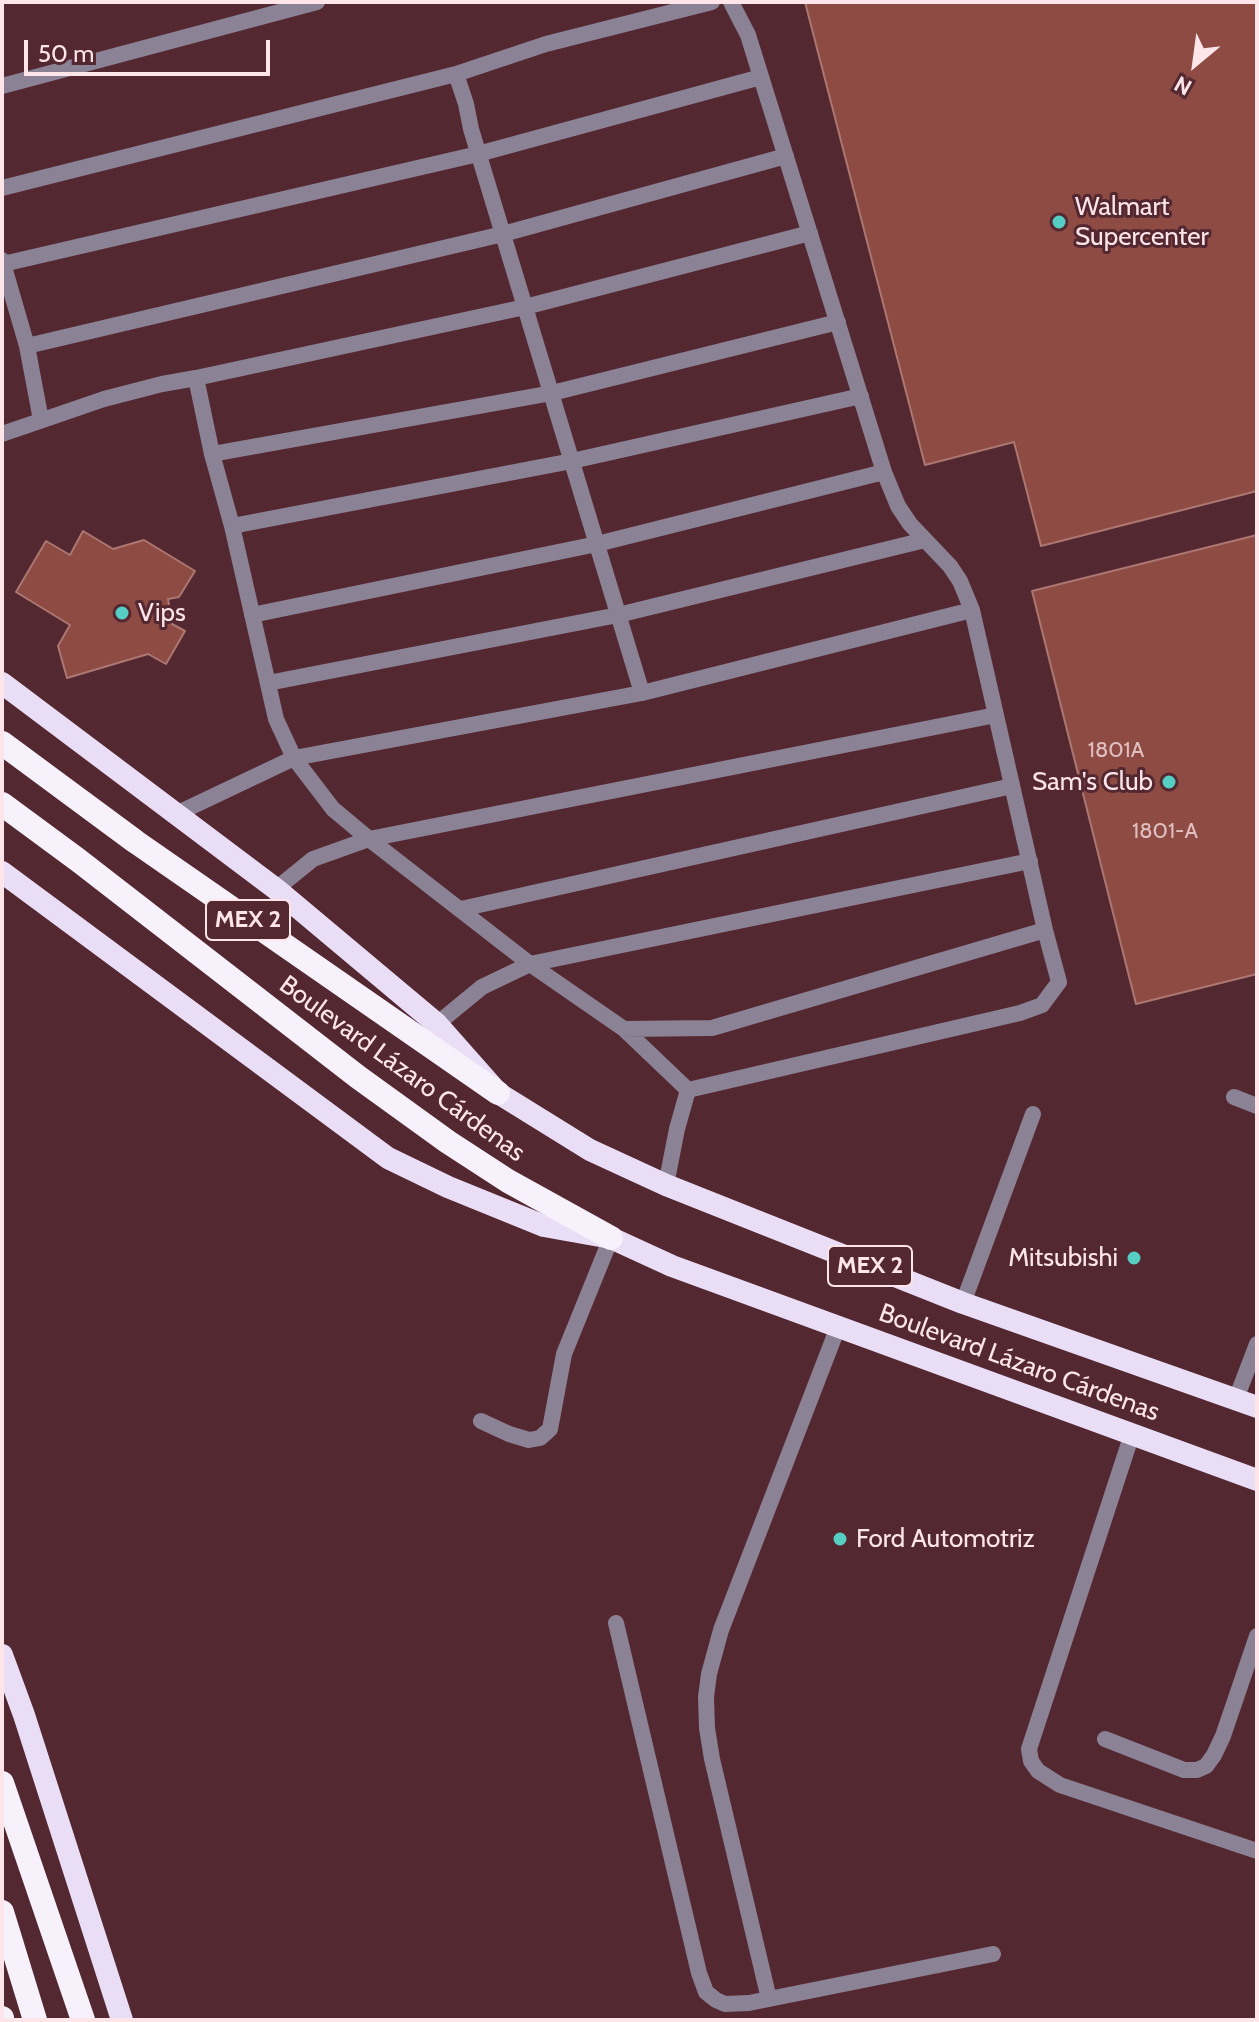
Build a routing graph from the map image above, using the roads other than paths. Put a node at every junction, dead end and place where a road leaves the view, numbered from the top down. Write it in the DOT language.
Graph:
graph roads {
  1 [pos="317,2"];
  2 [pos="712,2"];
  3 [pos="731,2"];
  4 [pos="456,74"];
  5 [pos="761,77"];
  6 [pos="2,86"];
  7 [pos="478,154"];
  8 [pos="786,156"];
  9 [pos="2,188"];
  10 [pos="810,233"];
  11 [pos="503,234"];
  12 [pos="3,262"];
  13 [pos="525,307"];
  14 [pos="838,322"];
  15 [pos="27,346"];
  16 [pos="196,378"];
  17 [pos="552,393"];
  18 [pos="861,396"];
  19 [pos="41,420"];
  20 [pos="2,434"];
  21 [pos="212,454"];
  22 [pos="572,461"];
  23 [pos="884,472"];
  24 [pos="232,526"];
  25 [pos="925,540"];
  26 [pos="597,544"];
  27 [pos="972,610"];
  28 [pos="252,615"];
  29 [pos="618,615"];
  30 [pos="2,683"];
  31 [pos="268,683"];
  32 [pos="642,693"];
  33 [pos="996,715"];
  34 [pos="2,743"];
  35 [pos="294,758"];
  36 [pos="1012,786"];
  37 [pos="2,804"];
  38 [pos="176,814"];
  39 [pos="369,839"];
  40 [pos="1030,861"];
  41 [pos="2,872"];
  42 [pos="276,889"];
  43 [pos="461,909"];
  44 [pos="1045,930"];
  45 [pos="530,964"];
  46 [pos="437,1024"];
  47 [pos="624,1029"];
  48 [pos="688,1090"];
  49 [pos="498,1093"];
  50 [pos="1234,1097"];
  51 [pos="1257,1106"];
  52 [pos="1033,1114"];
  53 [pos="666,1185"];
  54 [pos="611,1238"];
  55 [pos="963,1303"];
  56 [pos="838,1327"];
  57 [pos="1257,1344"];
  58 [pos="1247,1403"];
  59 [pos="481,1421"];
  60 [pos="1132,1434"];
  61 [pos="1257,1480"];
  62 [pos="616,1623"];
  63 [pos="1256,1643"];
  64 [pos="2,1655"];
  65 [pos="1105,1739"];
  66 [pos="2,1783"];
  67 [pos="1257,1851"];
  68 [pos="2,1912"];
  69 [pos="993,1954"];
  70 [pos="769,1999"];
  71 [pos="35,2020"];
  72 [pos="83,2020"];
  73 [pos="122,2020"];
  1 -- 6 [label="street"];
  2 -- 4 [label="street"];
  3 -- 5 [label="street"];
  4 -- 7 [label="street"];
  4 -- 9 [label="street"];
  5 -- 7 [label="street"];
  5 -- 8 [label="street"];
  7 -- 11 [label="street"];
  7 -- 12 [label="street"];
  8 -- 10 [label="street"];
  8 -- 11 [label="street"];
  10 -- 13 [label="street"];
  10 -- 14 [label="street"];
  11 -- 13 [label="street"];
  11 -- 15 [label="street"];
  12 -- 15 [label="street"];
  13 -- 16 [label="street"];
  13 -- 17 [label="street"];
  14 -- 17 [label="street"];
  14 -- 18 [label="street"];
  15 -- 19 [label="street"];
  16 -- 19 [label="street"];
  16 -- 21 [label="street"];
  17 -- 21 [label="street"];
  17 -- 22 [label="street"];
  18 -- 22 [label="street"];
  18 -- 23 [label="street"];
  19 -- 20 [label="street"];
  21 -- 24 [label="street"];
  22 -- 24 [label="street"];
  22 -- 26 [label="street"];
  23 -- 25 [label="street"];
  23 -- 26 [label="street"];
  24 -- 28 [label="street"];
  25 -- 27 [label="street"];
  25 -- 29 [label="street"];
  26 -- 28 [label="street"];
  26 -- 29 [label="street"];
  27 -- 32 [label="street"];
  27 -- 33 [label="street"];
  28 -- 31 [label="street"];
  29 -- 31 [label="street"];
  29 -- 32 [label="street"];
  30 -- 38 [label="highway"];
  31 -- 35 [label="street"];
  32 -- 35 [label="street"];
  33 -- 36 [label="street"];
  33 -- 39 [label="street"];
  34 -- 49 [label="highway, Boulevard Lázaro Cárdenas / MEX 2"];
  35 -- 38 [label="street"];
  35 -- 39 [label="street"];
  36 -- 40 [label="street"];
  36 -- 43 [label="street"];
  37 -- 54 [label="highway, Boulevard Lázaro Cárdenas / MEX 2"];
  38 -- 42 [label="highway"];
  39 -- 42 [label="street"];
  39 -- 43 [label="street"];
  40 -- 44 [label="street"];
  40 -- 45 [label="street"];
  41 -- 54 [label="highway"];
  42 -- 46 [label="highway"];
  43 -- 45 [label="street"];
  44 -- 47 [label="street"];
  44 -- 48 [label="street"];
  45 -- 46 [label="street"];
  45 -- 47 [label="street"];
  46 -- 49 [label="highway"];
  47 -- 48 [label="street"];
  48 -- 53 [label="street"];
  49 -- 53 [label="highway, Boulevard Lázaro Cárdenas / MEX 2"];
  50 -- 51 [label="street"];
  52 -- 55 [label="street"];
  53 -- 55 [label="highway, Boulevard Lázaro Cárdenas / MEX 2"];
  54 -- 56 [label="highway, Boulevard Lázaro Cárdenas / MEX 2"];
  54 -- 59 [label="street"];
  55 -- 58 [label="highway, Boulevard Lázaro Cárdenas / MEX 2"];
  56 -- 60 [label="highway, Boulevard Lázaro Cárdenas / MEX 2"];
  56 -- 70 [label="street"];
  57 -- 58 [label="street"];
  60 -- 61 [label="highway, Boulevard Lázaro Cárdenas / MEX 2"];
  60 -- 67 [label="street"];
  62 -- 70 [label="street"];
  63 -- 65 [label="street"];
  64 -- 73 [label="highway"];
  66 -- 72 [label="highway"];
  68 -- 71 [label="highway"];
  69 -- 70 [label="street"];
}
